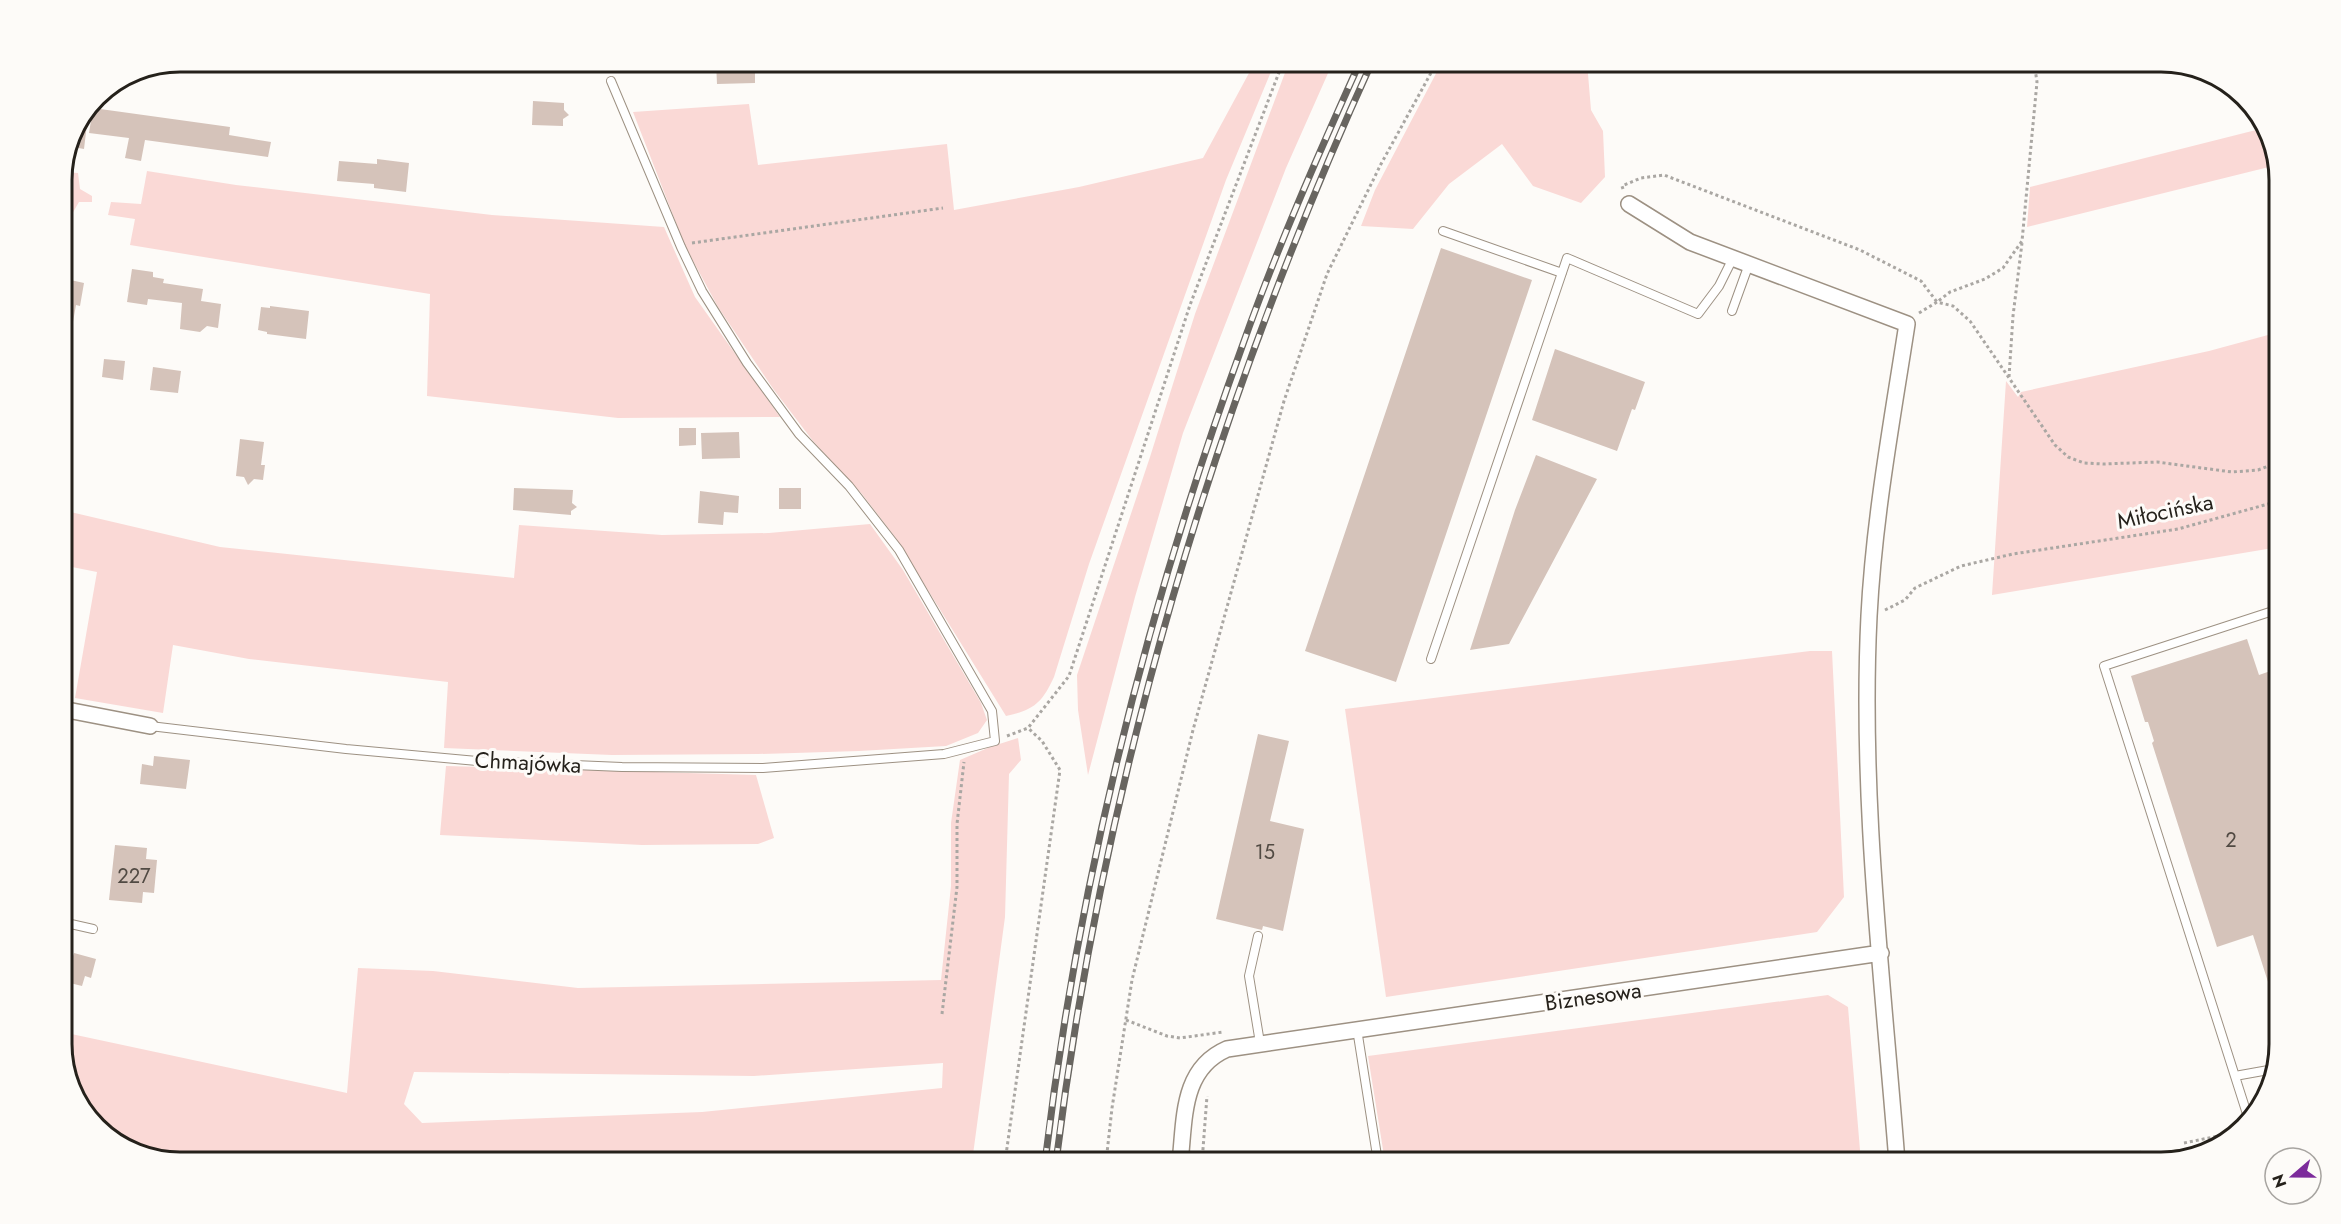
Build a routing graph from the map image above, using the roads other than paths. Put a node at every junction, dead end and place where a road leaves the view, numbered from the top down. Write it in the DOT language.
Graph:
graph roads {
  1 [pos="611,81"];
  2 [pos="1629,204"];
  3 [pos="1443,231"];
  4 [pos="1733,258"];
  5 [pos="1749,264"];
  6 [pos="1562,273"];
  7 [pos="1732,311"];
  8 [pos="2269,612"];
  9 [pos="1431,658"];
  10 [pos="72,711"];
  11 [pos="150,726"];
  12 [pos="72,924"];
  13 [pos="93,929"];
  14 [pos="1258,936"];
  15 [pos="1881,953"];
  16 [pos="1357,1029"];
  17 [pos="1260,1043"];
  18 [pos="2265,1071"];
  19 [pos="2235,1076"];
  20 [pos="2246,1110"];
  21 [pos="1181,1152"];
  22 [pos="1376,1152"];
  23 [pos="1896,1152"];
  1 -- 11 [label="lane, Chmajówka"];
  2 -- 4 [label="street"];
  3 -- 6 [label="lane"];
  4 -- 5 [label="street"];
  4 -- 6 [label="lane"];
  5 -- 7 [label="lane"];
  5 -- 15 [label="street"];
  6 -- 9 [label="lane"];
  8 -- 19 [label="lane"];
  10 -- 11 [label="street, Chmajówka"];
  12 -- 13 [label="lane"];
  14 -- 17 [label="lane"];
  15 -- 16 [label="street, Biznesowa"];
  15 -- 23 [label="street"];
  16 -- 17 [label="street, Biznesowa"];
  16 -- 22 [label="lane"];
  17 -- 21 [label="street, Biznesowa"];
  18 -- 19 [label="lane"];
  19 -- 20 [label="lane"];
}
